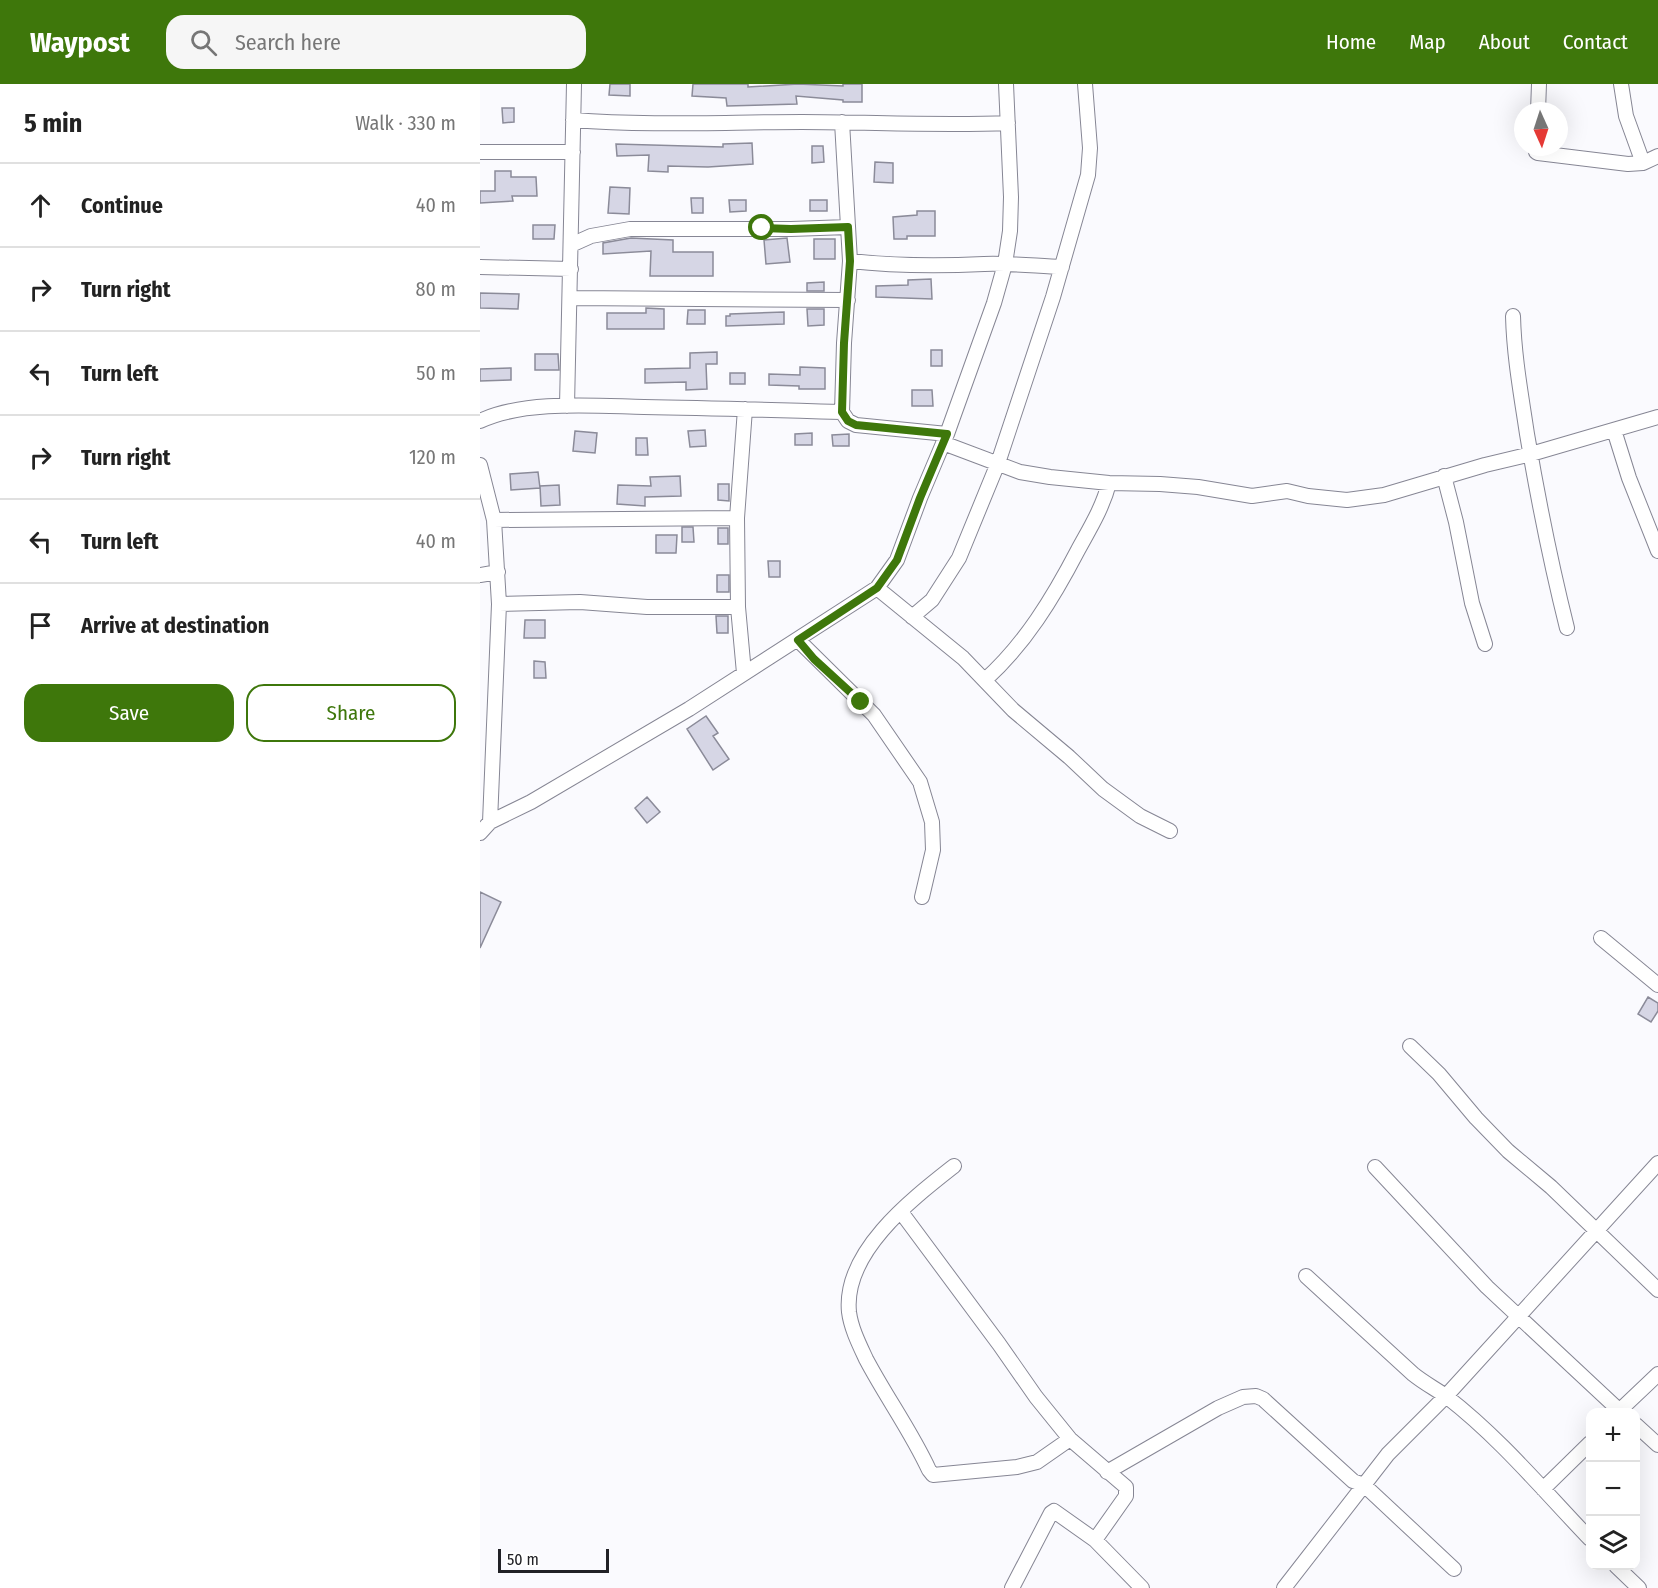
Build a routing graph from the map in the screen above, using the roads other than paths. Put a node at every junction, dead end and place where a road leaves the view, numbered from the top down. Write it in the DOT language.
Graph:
graph roads {
  1 [pos="574,84"];
  2 [pos="1006,84"];
  3 [pos="1085,84"];
  4 [pos="1539,84"];
  5 [pos="1621,84"];
  6 [pos="1538,102"];
  7 [pos="573,120"];
  8 [pos="842,122"];
  9 [pos="1008,123"];
  10 [pos="480,152"];
  11 [pos="573,152"];
  12 [pos="1560,156"];
  13 [pos="1658,156"];
  14 [pos="1643,163"];
  15 [pos="848,227"];
  16 [pos="572,246"];
  17 [pos="850,261"];
  18 [pos="1005,264"];
  19 [pos="480,267"];
  20 [pos="1062,267"];
  21 [pos="571,269"];
  22 [pos="571,298"];
  23 [pos="848,300"];
  24 [pos="1514,316"];
  25 [pos="567,406"];
  26 [pos="745,409"];
  27 [pos="842,412"];
  28 [pos="1658,417"];
  29 [pos="480,421"];
  30 [pos="1614,430"];
  31 [pos="945,439"];
  32 [pos="1531,454"];
  33 [pos="998,463"];
  34 [pos="480,465"];
  35 [pos="1444,476"];
  36 [pos="1109,483"];
  37 [pos="736,518"];
  38 [pos="494,520"];
  39 [pos="1658,551"];
  40 [pos="498,572"];
  41 [pos="480,575"];
  42 [pos="877,588"];
  43 [pos="499,604"];
  44 [pos="738,607"];
  45 [pos="912,617"];
  46 [pos="1567,628"];
  47 [pos="798,640"];
  48 [pos="1485,644"];
  49 [pos="744,673"];
  50 [pos="985,680"];
  51 [pos="490,822"];
  52 [pos="1170,831"];
  53 [pos="480,833"];
  54 [pos="922,897"];
  55 [pos="1601,938"];
  56 [pos="1658,985"];
  57 [pos="1410,1046"];
  58 [pos="1658,1163"];
  59 [pos="954,1166"];
  60 [pos="1374,1167"];
  61 [pos="901,1212"];
  62 [pos="1597,1232"];
  63 [pos="1306,1276"];
  64 [pos="1658,1290"];
  65 [pos="1519,1316"];
  66 [pos="1658,1374"];
  67 [pos="1446,1396"];
  68 [pos="1616,1408"];
  69 [pos="1624,1408"];
  70 [pos="1640,1429"];
  71 [pos="1070,1438"];
  72 [pos="1658,1445"];
  73 [pos="1586,1447"];
  74 [pos="1107,1472"];
  75 [pos="1364,1485"];
  76 [pos="1543,1489"];
  77 [pos="1586,1535"];
  78 [pos="1095,1540"];
  79 [pos="1454,1569"];
  80 [pos="1620,1570"];
  81 [pos="1012,1588"];
  82 [pos="1142,1588"];
  83 [pos="1284,1588"];
  84 [pos="1639,1588"];
  1 -- 7 [label="street"];
  2 -- 9 [label="street"];
  3 -- 20 [label="street"];
  4 -- 6 [label="street"];
  5 -- 14 [label="street"];
  7 -- 8 [label="street"];
  7 -- 11 [label="street"];
  8 -- 9 [label="street"];
  8 -- 15 [label="street"];
  9 -- 18 [label="street"];
  10 -- 11 [label="street"];
  11 -- 16 [label="street"];
  12 -- 14 [label="street"];
  13 -- 14 [label="street"];
  15 -- 16 [label="street"];
  15 -- 17 [label="street"];
  16 -- 21 [label="street"];
  17 -- 18 [label="street"];
  17 -- 23 [label="street"];
  18 -- 20 [label="street"];
  18 -- 31 [label="street"];
  19 -- 21 [label="street"];
  20 -- 33 [label="street"];
  21 -- 22 [label="street"];
  22 -- 23 [label="street"];
  22 -- 25 [label="street"];
  23 -- 27 [label="street"];
  24 -- 32 [label="street"];
  25 -- 26 [label="street"];
  25 -- 29 [label="street"];
  26 -- 27 [label="street"];
  26 -- 37 [label="street"];
  27 -- 31 [label="street"];
  28 -- 30 [label="street"];
  30 -- 32 [label="street"];
  30 -- 39 [label="street"];
  31 -- 33 [label="street"];
  31 -- 42 [label="street"];
  32 -- 35 [label="street"];
  32 -- 46 [label="street"];
  33 -- 36 [label="street"];
  33 -- 45 [label="street"];
  34 -- 38 [label="street"];
  35 -- 36 [label="street"];
  35 -- 48 [label="street"];
  36 -- 50 [label="street"];
  37 -- 38 [label="street"];
  37 -- 44 [label="street"];
  38 -- 40 [label="street"];
  40 -- 41 [label="street"];
  40 -- 43 [label="street"];
  42 -- 45 [label="street"];
  42 -- 47 [label="street"];
  43 -- 44 [label="street"];
  43 -- 51 [label="street"];
  44 -- 49 [label="street"];
  45 -- 50 [label="street"];
  47 -- 49 [label="street"];
  47 -- 54 [label="street"];
  49 -- 51 [label="street"];
  50 -- 52 [label="street"];
  51 -- 53 [label="street"];
  55 -- 56 [label="street"];
  57 -- 62 [label="street"];
  58 -- 62 [label="street"];
  59 -- 61 [label="street"];
  60 -- 65 [label="street"];
  61 -- 71 [label="street"];
  61 -- 71 [label="street"];
  62 -- 64 [label="street"];
  62 -- 65 [label="street"];
  63 -- 67 [label="street"];
  65 -- 67 [label="street"];
  65 -- 68 [label="street"];
  66 -- 69 [label="street"];
  67 -- 75 [label="street"];
  67 -- 76 [label="street"];
  70 -- 72 [label="street"];
  71 -- 74 [label="street"];
  73 -- 76 [label="street"];
  74 -- 75 [label="street"];
  74 -- 78 [label="street"];
  75 -- 79 [label="street"];
  75 -- 83 [label="street"];
  76 -- 77 [label="street"];
  78 -- 81 [label="street"];
  78 -- 82 [label="street"];
  80 -- 84 [label="street"];
}
